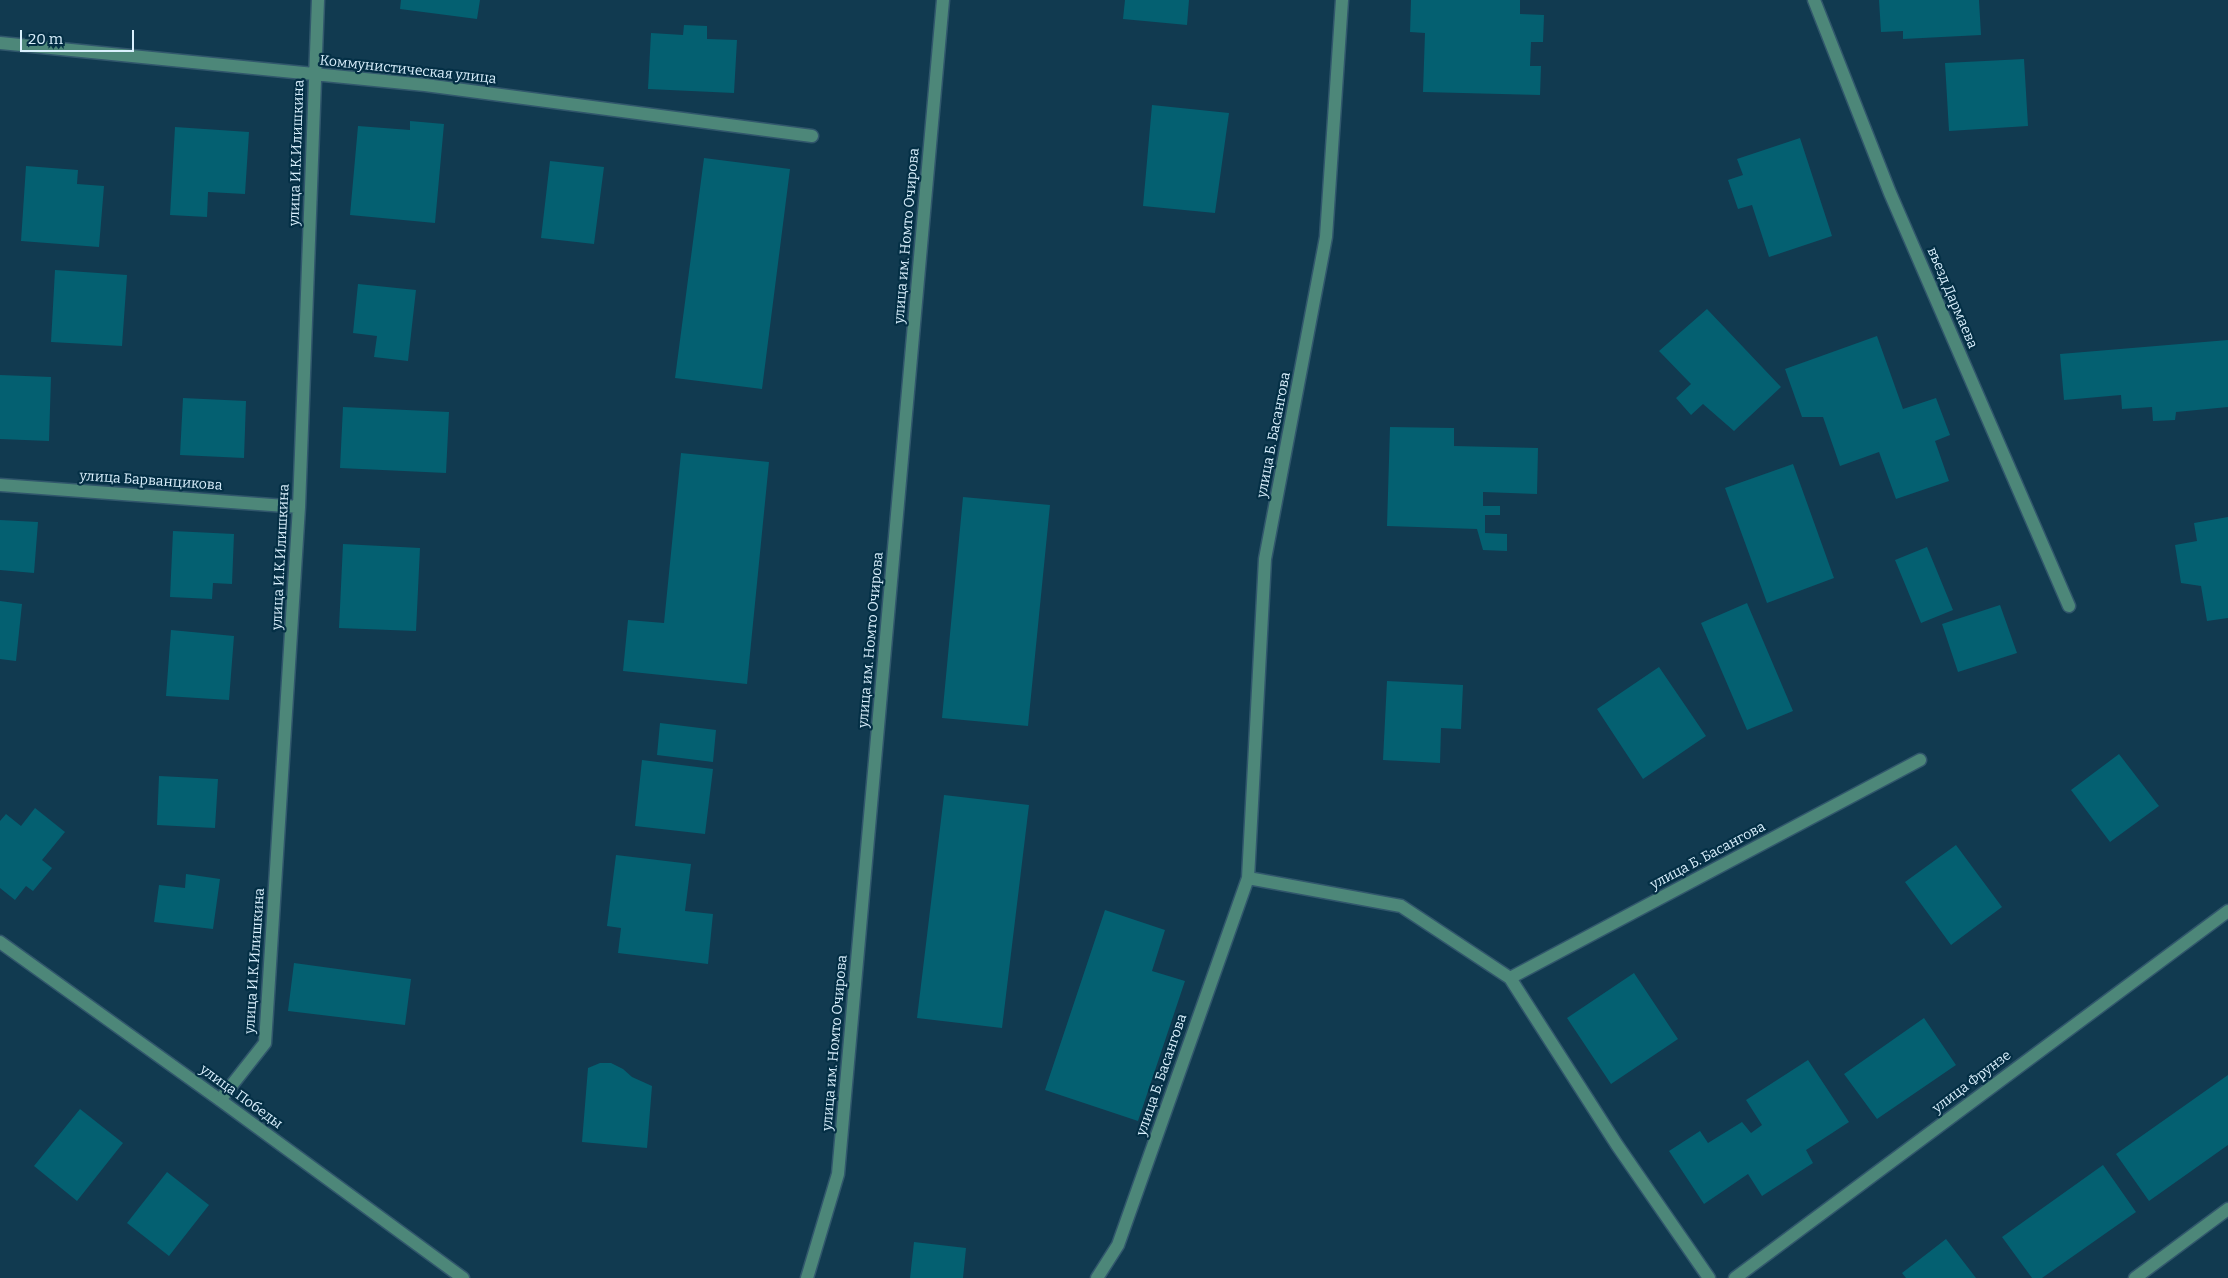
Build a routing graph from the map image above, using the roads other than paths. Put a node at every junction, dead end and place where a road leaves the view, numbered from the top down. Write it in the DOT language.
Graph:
graph roads {
  1 [pos="318,0"];
  2 [pos="943,0"];
  3 [pos="1342,0"];
  4 [pos="1814,0"];
  5 [pos="0,43"];
  6 [pos="315,74"];
  7 [pos="812,136"];
  8 [pos="0,485"];
  9 [pos="299,507"];
  10 [pos="2069,606"];
  11 [pos="1920,760"];
  12 [pos="1248,878"];
  13 [pos="2228,911"];
  14 [pos="0,942"];
  15 [pos="1510,978"];
  16 [pos="220,1100"];
  17 [pos="2228,1209"];
  18 [pos="463,1278"];
  19 [pos="806,1278"];
  20 [pos="1097,1278"];
  21 [pos="1709,1278"];
  22 [pos="1735,1278"];
  23 [pos="2136,1278"];
  1 -- 6 [label="street, улица И.К.Илишкина"];
  2 -- 19 [label="street, улица им. Номто Очирова"];
  3 -- 12 [label="street, улица Б. Басангова"];
  4 -- 10 [label="street, въезд Дармаева"];
  5 -- 6 [label="street, Коммунистическая улица"];
  6 -- 7 [label="street, Коммунистическая улица"];
  6 -- 9 [label="street, улица И.К.Илишкина"];
  8 -- 9 [label="street, улица Барванцикова"];
  9 -- 16 [label="street, улица И.К.Илишкина"];
  11 -- 15 [label="street, улица Б. Басангова"];
  12 -- 15 [label="street"];
  12 -- 20 [label="street, улица Б. Басангова"];
  13 -- 22 [label="street, улица Фрунзе"];
  14 -- 16 [label="street, улица Победы"];
  15 -- 21 [label="street"];
  16 -- 18 [label="street, улица Победы"];
  17 -- 23 [label="street"];
}
